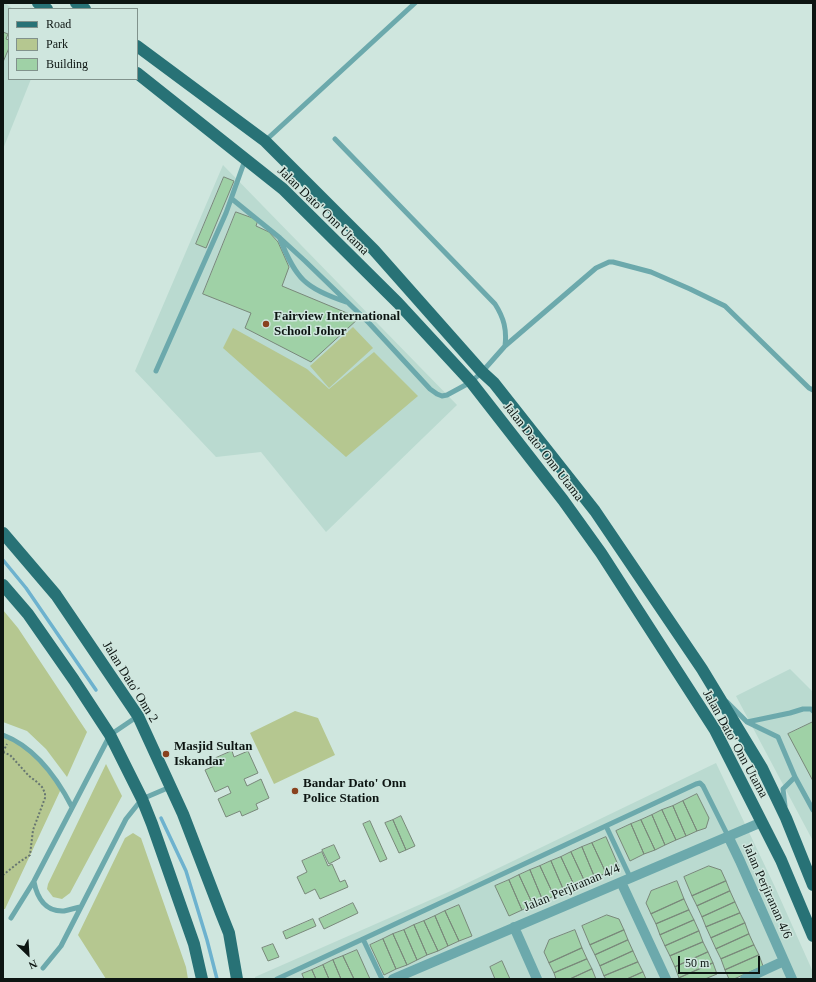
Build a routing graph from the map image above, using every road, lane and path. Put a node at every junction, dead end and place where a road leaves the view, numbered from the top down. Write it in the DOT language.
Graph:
graph roads {
  1 [pos="415,3"];
  2 [pos="138,47"];
  3 [pos="138,74"];
  4 [pos="335,139"];
  5 [pos="265,141"];
  6 [pos="246,159"];
  7 [pos="297,173"];
  8 [pos="283,189"];
  9 [pos="232,199"];
  10 [pos="280,238"];
  11 [pos="346,302"];
  12 [pos="505,346"];
  13 [pos="156,372"];
  14 [pos="482,372"];
  15 [pos="471,382"];
  16 [pos="813,390"];
  17 [pos="3,533"];
  18 [pos="3,585"];
  19 [pos="713,687"];
  20 [pos="813,712"];
  21 [pos="138,716"];
  22 [pos="747,722"];
  23 [pos="3,735"];
  24 [pos="110,735"];
  25 [pos="3,752"];
  26 [pos="795,777"];
  27 [pos="170,787"];
  28 [pos="142,799"];
  29 [pos="72,807"];
  30 [pos="813,810"];
  31 [pos="786,818"];
  32 [pos="762,822"];
  33 [pos="606,826"];
  34 [pos="728,836"];
  35 [pos="3,875"];
  36 [pos="626,879"];
  37 [pos="34,881"];
  38 [pos="813,885"];
  39 [pos="80,907"];
  40 [pos="11,918"];
  41 [pos="514,927"];
  42 [pos="813,936"];
  43 [pos="363,939"];
  44 [pos="784,961"];
  45 [pos="43,968"];
  46 [pos="202,979"];
  47 [pos="238,979"];
  48 [pos="277,979"];
  49 [pos="382,979"];
  50 [pos="393,979"];
  51 [pos="537,979"];
  52 [pos="666,979"];
  53 [pos="745,979"];
  54 [pos="792,979"];
  1 -- 5 [label="lane"];
  2 -- 5 [label="main road, Jalan Dato' Onn Utama"];
  3 -- 6 [label="main road, Jalan Dato' Onn Utama"];
  4 -- 12 [label="lane"];
  5 -- 7 [label="main road, Jalan Dato' Onn Utama"];
  6 -- 8 [label="main road, Jalan Dato' Onn Utama"];
  6 -- 9 [label="lane"];
  7 -- 8 [label="main road"];
  7 -- 14 [label="main road, Jalan Dato' Onn Utama"];
  8 -- 15 [label="main road, Jalan Dato' Onn Utama"];
  9 -- 10 [label="lane"];
  9 -- 13 [label="lane"];
  10 -- 11 [label="lane"];
  10 -- 11 [label="lane"];
  11 -- 15 [label="lane"];
  12 -- 14 [label="lane"];
  12 -- 16 [label="lane"];
  14 -- 15 [label="lane"];
  14 -- 19 [label="main road, Jalan Dato' Onn Utama"];
  15 -- 32 [label="main road, Jalan Dato' Onn Utama"];
  17 -- 21 [label="main road, Jalan Dato' Onn 2"];
  18 -- 24 [label="main road"];
  19 -- 22 [label="lane"];
  19 -- 31 [label="main road, Jalan Dato' Onn Utama"];
  20 -- 22 [label="lane"];
  21 -- 24 [label="lane"];
  21 -- 27 [label="main road, Jalan Dato' Onn 2"];
  22 -- 26 [label="lane"];
  23 -- 29 [label="lane"];
  24 -- 28 [label="main road"];
  24 -- 29 [label="lane"];
  25 -- 35 [label="path"];
  26 -- 30 [label="lane"];
  26 -- 31 [label="lane"];
  27 -- 28 [label="lane"];
  27 -- 47 [label="main road, Jalan Dato' Onn 2"];
  28 -- 39 [label="lane"];
  28 -- 46 [label="main road"];
  29 -- 37 [label="lane"];
  31 -- 38 [label="main road, Jalan Dato' Onn Utama"];
  32 -- 34 [label="street, Jalan Perjiranan 4/4"];
  32 -- 42 [label="main road, Jalan Dato' Onn Utama"];
  33 -- 34 [label="lane"];
  33 -- 36 [label="lane"];
  33 -- 43 [label="lane"];
  34 -- 36 [label="street, Jalan Perjiranan 4/4"];
  34 -- 44 [label="street, Jalan Perjiranan 4/6"];
  36 -- 41 [label="street, Jalan Perjiranan 4/4"];
  36 -- 52 [label="street"];
  37 -- 39 [label="lane"];
  37 -- 40 [label="lane"];
  39 -- 45 [label="lane"];
  41 -- 50 [label="street, Jalan Perjiranan 4/4"];
  41 -- 51 [label="street"];
  43 -- 48 [label="lane"];
  43 -- 49 [label="lane"];
  44 -- 53 [label="street"];
  44 -- 54 [label="street, Jalan Perjiranan 4/6"];
}
